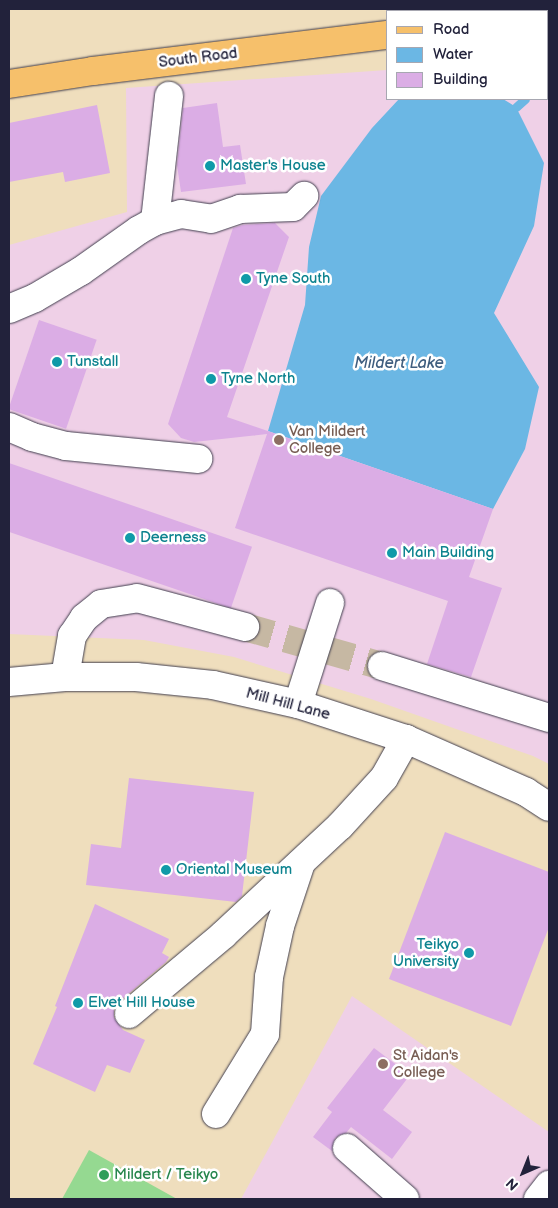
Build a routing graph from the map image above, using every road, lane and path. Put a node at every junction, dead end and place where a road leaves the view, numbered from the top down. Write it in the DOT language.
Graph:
graph roads {
  1 [pos="386,35"];
  2 [pos="9,84"];
  3 [pos="168,96"];
  4 [pos="304,196"];
  5 [pos="155,221"];
  6 [pos="9,309"];
  7 [pos="9,427"];
  8 [pos="198,459"];
  9 [pos="330,603"];
  10 [pos="245,627"];
  11 [pos="382,666"];
  12 [pos="65,677"];
  13 [pos="9,682"];
  14 [pos="298,704"];
  15 [pos="549,718"];
  16 [pos="406,739"];
  17 [pos="549,807"];
  18 [pos="301,862"];
  19 [pos="129,1014"];
  20 [pos="216,1114"];
  21 [pos="347,1148"];
  22 [pos="549,1186"];
  23 [pos="405,1199"];
  24 [pos="538,1199"];
  1 -- 2 [label="main road, South Road"];
  3 -- 5 [label="street"];
  4 -- 5 [label="street"];
  5 -- 6 [label="street"];
  7 -- 8 [label="street"];
  9 -- 14 [label="street"];
  10 -- 12 [label="street"];
  11 -- 15 [label="street"];
  12 -- 13 [label="street, Mill Hill Lane"];
  12 -- 14 [label="street, Mill Hill Lane"];
  14 -- 16 [label="street, Mill Hill Lane"];
  16 -- 17 [label="street, Mill Hill Lane"];
  16 -- 18 [label="street"];
  18 -- 19 [label="street"];
  18 -- 20 [label="street"];
  21 -- 23 [label="street"];
  22 -- 24 [label="street"];
}
